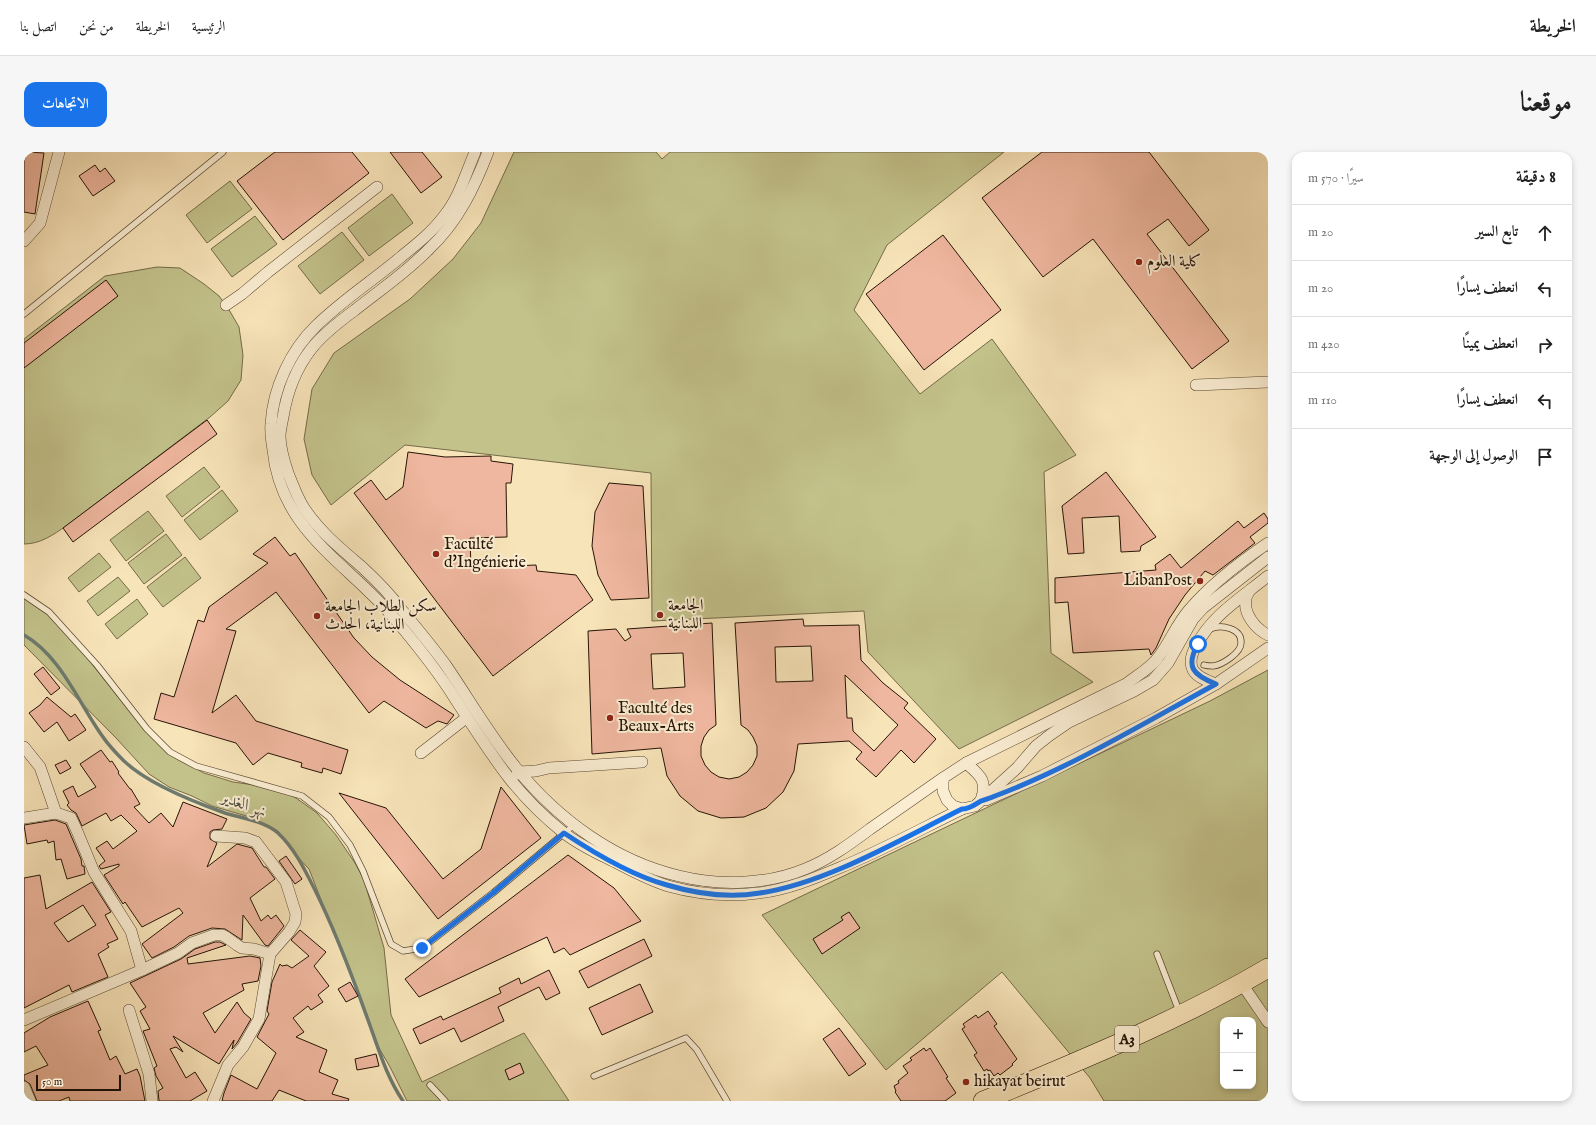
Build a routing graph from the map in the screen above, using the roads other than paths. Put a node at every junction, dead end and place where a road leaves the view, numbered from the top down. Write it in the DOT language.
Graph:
graph roads {
  1 [pos="59,152"];
  2 [pos="223,152"];
  3 [pos="475,152"];
  4 [pos="488,152"];
  5 [pos="377,187"];
  6 [pos="24,241"];
  7 [pos="226,305"];
  8 [pos="24,314"];
  9 [pos="1268,382"];
  10 [pos="1196,385"];
  11 [pos="304,507"];
  12 [pos="295,515"];
  13 [pos="1268,543"];
  14 [pos="336,545"];
  15 [pos="327,553"];
  16 [pos="1255,553"];
  17 [pos="1268,558"];
  18 [pos="1251,571"];
  19 [pos="1268,576"];
  20 [pos="1216,583"];
  21 [pos="1234,583"];
  22 [pos="1251,587"];
  23 [pos="1268,590"];
  24 [pos="24,595"];
  25 [pos="1205,631"];
  26 [pos="1268,636"];
  27 [pos="1268,648"];
  28 [pos="1204,665"];
  29 [pos="1216,684"];
  30 [pos="466,718"];
  31 [pos="24,747"];
  32 [pos="421,753"];
  33 [pos="642,762"];
  34 [pos="966,763"];
  35 [pos="519,772"];
  36 [pos="943,778"];
  37 [pos="510,779"];
  38 [pos="980,801"];
  39 [pos="962,809"];
  40 [pos="56,813"];
  41 [pos="24,818"];
  42 [pos="574,825"];
  43 [pos="564,833"];
  44 [pos="216,836"];
  45 [pos="270,954"];
  46 [pos="1157,954"];
  47 [pos="1268,968"];
  48 [pos="142,970"];
  49 [pos="1242,984"];
  50 [pos="129,1010"];
  51 [pos="1180,1015"];
  52 [pos="24,1020"];
  53 [pos="1268,1022"];
  54 [pos="594,1076"];
  55 [pos="430,1085"];
  56 [pos="24,1087"];
  57 [pos="30,1101"];
  58 [pos="152,1101"];
  59 [pos="213,1101"];
  60 [pos="445,1101"];
  61 [pos="727,1101"];
  62 [pos="983,1101"];
  1 -- 6 [label="street"];
  2 -- 8 [label="lane"];
  3 -- 12 [label="street"];
  4 -- 11 [label="street"];
  5 -- 7 [label="street"];
  9 -- 10 [label="street"];
  11 -- 12 [label="street"];
  11 -- 14 [label="street"];
  12 -- 15 [label="street"];
  13 -- 16 [label="street"];
  14 -- 15 [label="street"];
  14 -- 35 [label="street"];
  15 -- 30 [label="street"];
  16 -- 18 [label="street"];
  16 -- 20 [label="street"];
  17 -- 18 [label="street"];
  18 -- 21 [label="street"];
  18 -- 22 [label="street"];
  19 -- 22 [label="street"];
  20 -- 21 [label="street"];
  20 -- 34 [label="street"];
  21 -- 22 [label="street"];
  21 -- 38 [label="street"];
  22 -- 23 [label="street"];
  22 -- 25 [label="street"];
  22 -- 26 [label="street"];
  24 -- 43 [label="lane"];
  25 -- 28 [label="lane"];
  25 -- 29 [label="street"];
  27 -- 29 [label="street"];
  29 -- 38 [label="street"];
  30 -- 32 [label="street"];
  30 -- 37 [label="street"];
  31 -- 40 [label="street"];
  33 -- 35 [label="street"];
  34 -- 36 [label="street"];
  34 -- 38 [label="street"];
  35 -- 37 [label="street"];
  35 -- 42 [label="street"];
  36 -- 39 [label="street"];
  36 -- 42 [label="street"];
  37 -- 43 [label="street"];
  38 -- 39 [label="street"];
  39 -- 43 [label="street"];
  40 -- 41 [label="street"];
  40 -- 48 [label="street"];
  42 -- 43 [label="lane"];
  44 -- 45 [label="street"];
  45 -- 48 [label="street"];
  45 -- 59 [label="street"];
  46 -- 51 [label="lane"];
  47 -- 49 [label="highway, A3"];
  48 -- 52 [label="street"];
  49 -- 51 [label="highway, A3"];
  49 -- 53 [label="street"];
  50 -- 58 [label="street"];
  51 -- 62 [label="highway, A3"];
  54 -- 61 [label="lane"];
  55 -- 60 [label="lane"];
  56 -- 57 [label="street"];
}
